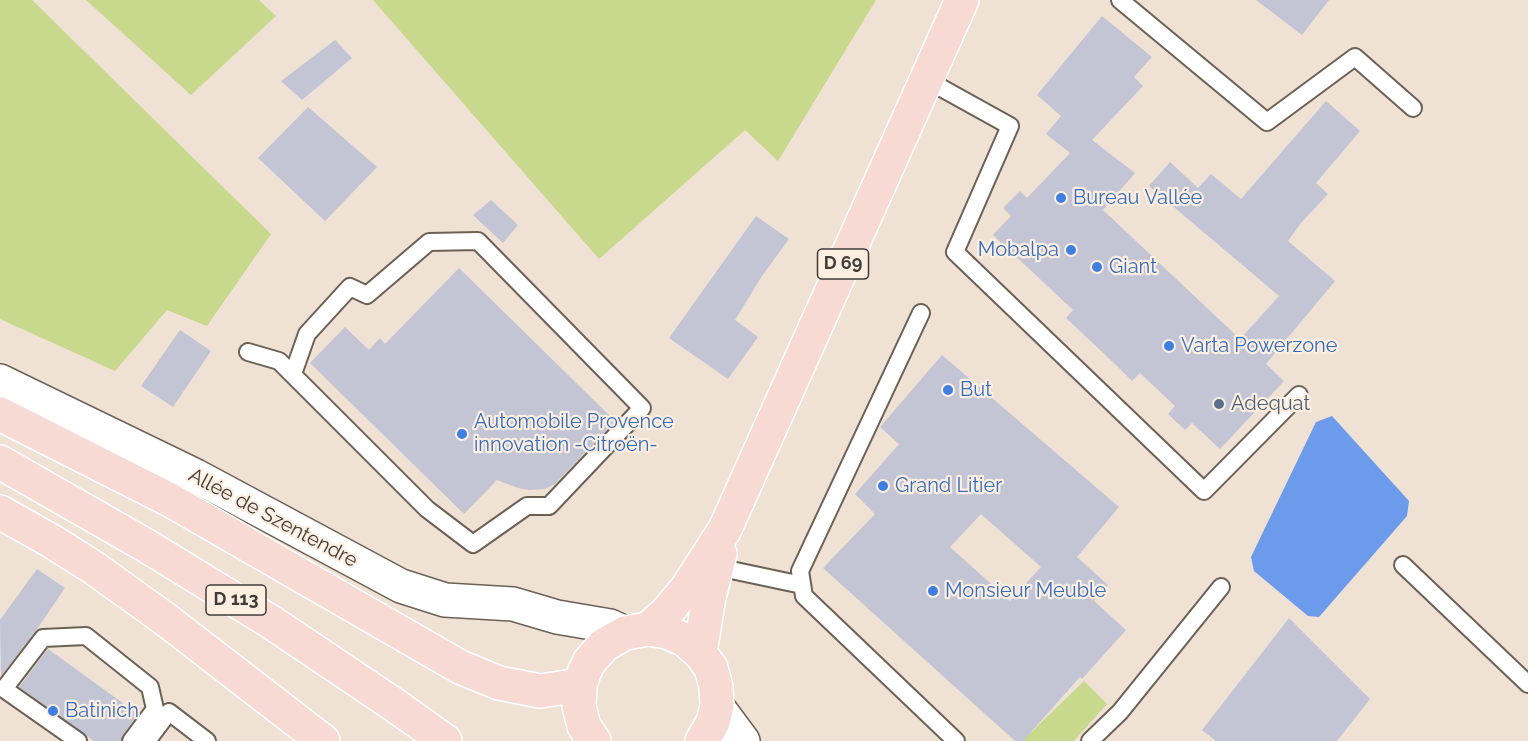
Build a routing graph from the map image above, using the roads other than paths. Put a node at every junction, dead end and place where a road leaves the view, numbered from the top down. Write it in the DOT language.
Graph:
graph roads {
  1 [pos="962,0"];
  2 [pos="1120,0"];
  3 [pos="927,80"];
  4 [pos="1413,108"];
  5 [pos="921,313"];
  6 [pos="248,352"];
  7 [pos="293,374"];
  8 [pos="0,381"];
  9 [pos="1299,395"];
  10 [pos="0,414"];
  11 [pos="0,462"];
  12 [pos="0,512"];
  13 [pos="725,529"];
  14 [pos="1404,565"];
  15 [pos="717,567"];
  16 [pos="802,585"];
  17 [pos="1221,587"];
  18 [pos="557,617"];
  19 [pos="636,631"];
  20 [pos="700,653"];
  21 [pos="585,674"];
  22 [pos="1528,684"];
  23 [pos="717,706"];
  24 [pos="78,741"];
  25 [pos="131,741"];
  26 [pos="147,741"];
  27 [pos="207,741"];
  28 [pos="323,741"];
  29 [pos="445,741"];
  30 [pos="594,741"];
  31 [pos="702,741"];
  32 [pos="743,741"];
  33 [pos="956,741"];
  34 [pos="1090,741"];
  1 -- 3 [label="main road, D 69"];
  2 -- 4 [label="lane"];
  3 -- 9 [label="lane"];
  3 -- 13 [label="main road, D 69"];
  5 -- 16 [label="lane"];
  6 -- 7 [label="lane"];
  7 -- 7 [label="lane"];
  8 -- 18 [label="street, Allée de Szentendre"];
  10 -- 21 [label="main road"];
  11 -- 29 [label="main road, D 113"];
  12 -- 28 [label="main road"];
  13 -- 15 [label="main road, D 69"];
  13 -- 19 [label="main road, D 69"];
  14 -- 22 [label="lane"];
  15 -- 16 [label="lane"];
  15 -- 20 [label="main road, D 69"];
  16 -- 33 [label="lane"];
  17 -- 34 [label="lane"];
  18 -- 19 [label="street, Allée de Szentendre"];
  18 -- 21 [label="street"];
  19 -- 20 [label="main road"];
  19 -- 21 [label="main road"];
  20 -- 23 [label="main road"];
  21 -- 30 [label="main road"];
  23 -- 31 [label="main road"];
  23 -- 32 [label="street"];
  24 -- 25 [label="lane"];
  26 -- 27 [label="lane"];
}
